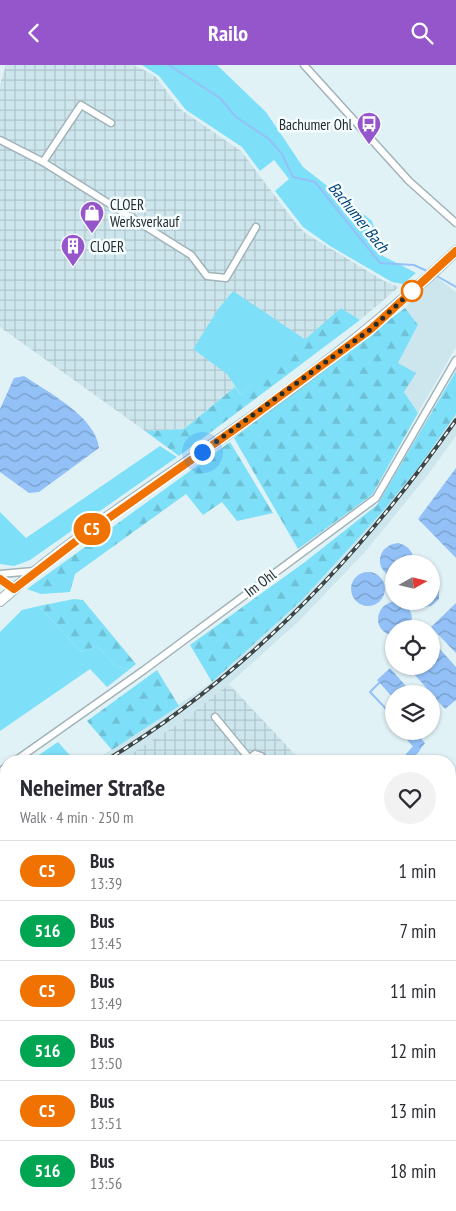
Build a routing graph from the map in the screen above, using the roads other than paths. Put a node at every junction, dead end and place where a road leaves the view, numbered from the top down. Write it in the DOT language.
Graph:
graph roads {
  1 [pos="304,65"];
  2 [pos="110,123"];
  3 [pos="0,140"];
  4 [pos="43,162"];
  5 [pos="455,221"];
  6 [pos="256,227"];
  7 [pos="456,251"];
  8 [pos="451,259"];
  9 [pos="456,360"];
  10 [pos="38,570"];
  11 [pos="0,574"];
  12 [pos="0,579"];
  13 [pos="14,589"];
  14 [pos="0,601"];
  15 [pos="215,717"];
  16 [pos="24,755"];
  17 [pos="244,755"];
  1 -- 5 [label="street"];
  2 -- 4 [label="street"];
  3 -- 4 [label="street"];
  4 -- 6 [label="street"];
  7 -- 8 [label="main road"];
  8 -- 10 [label="main road"];
  9 -- 16 [label="street, Im Ohl"];
  10 -- 11 [label="street"];
  10 -- 13 [label="main road"];
  12 -- 13 [label="street"];
  13 -- 14 [label="main road"];
  15 -- 17 [label="street"];
}
